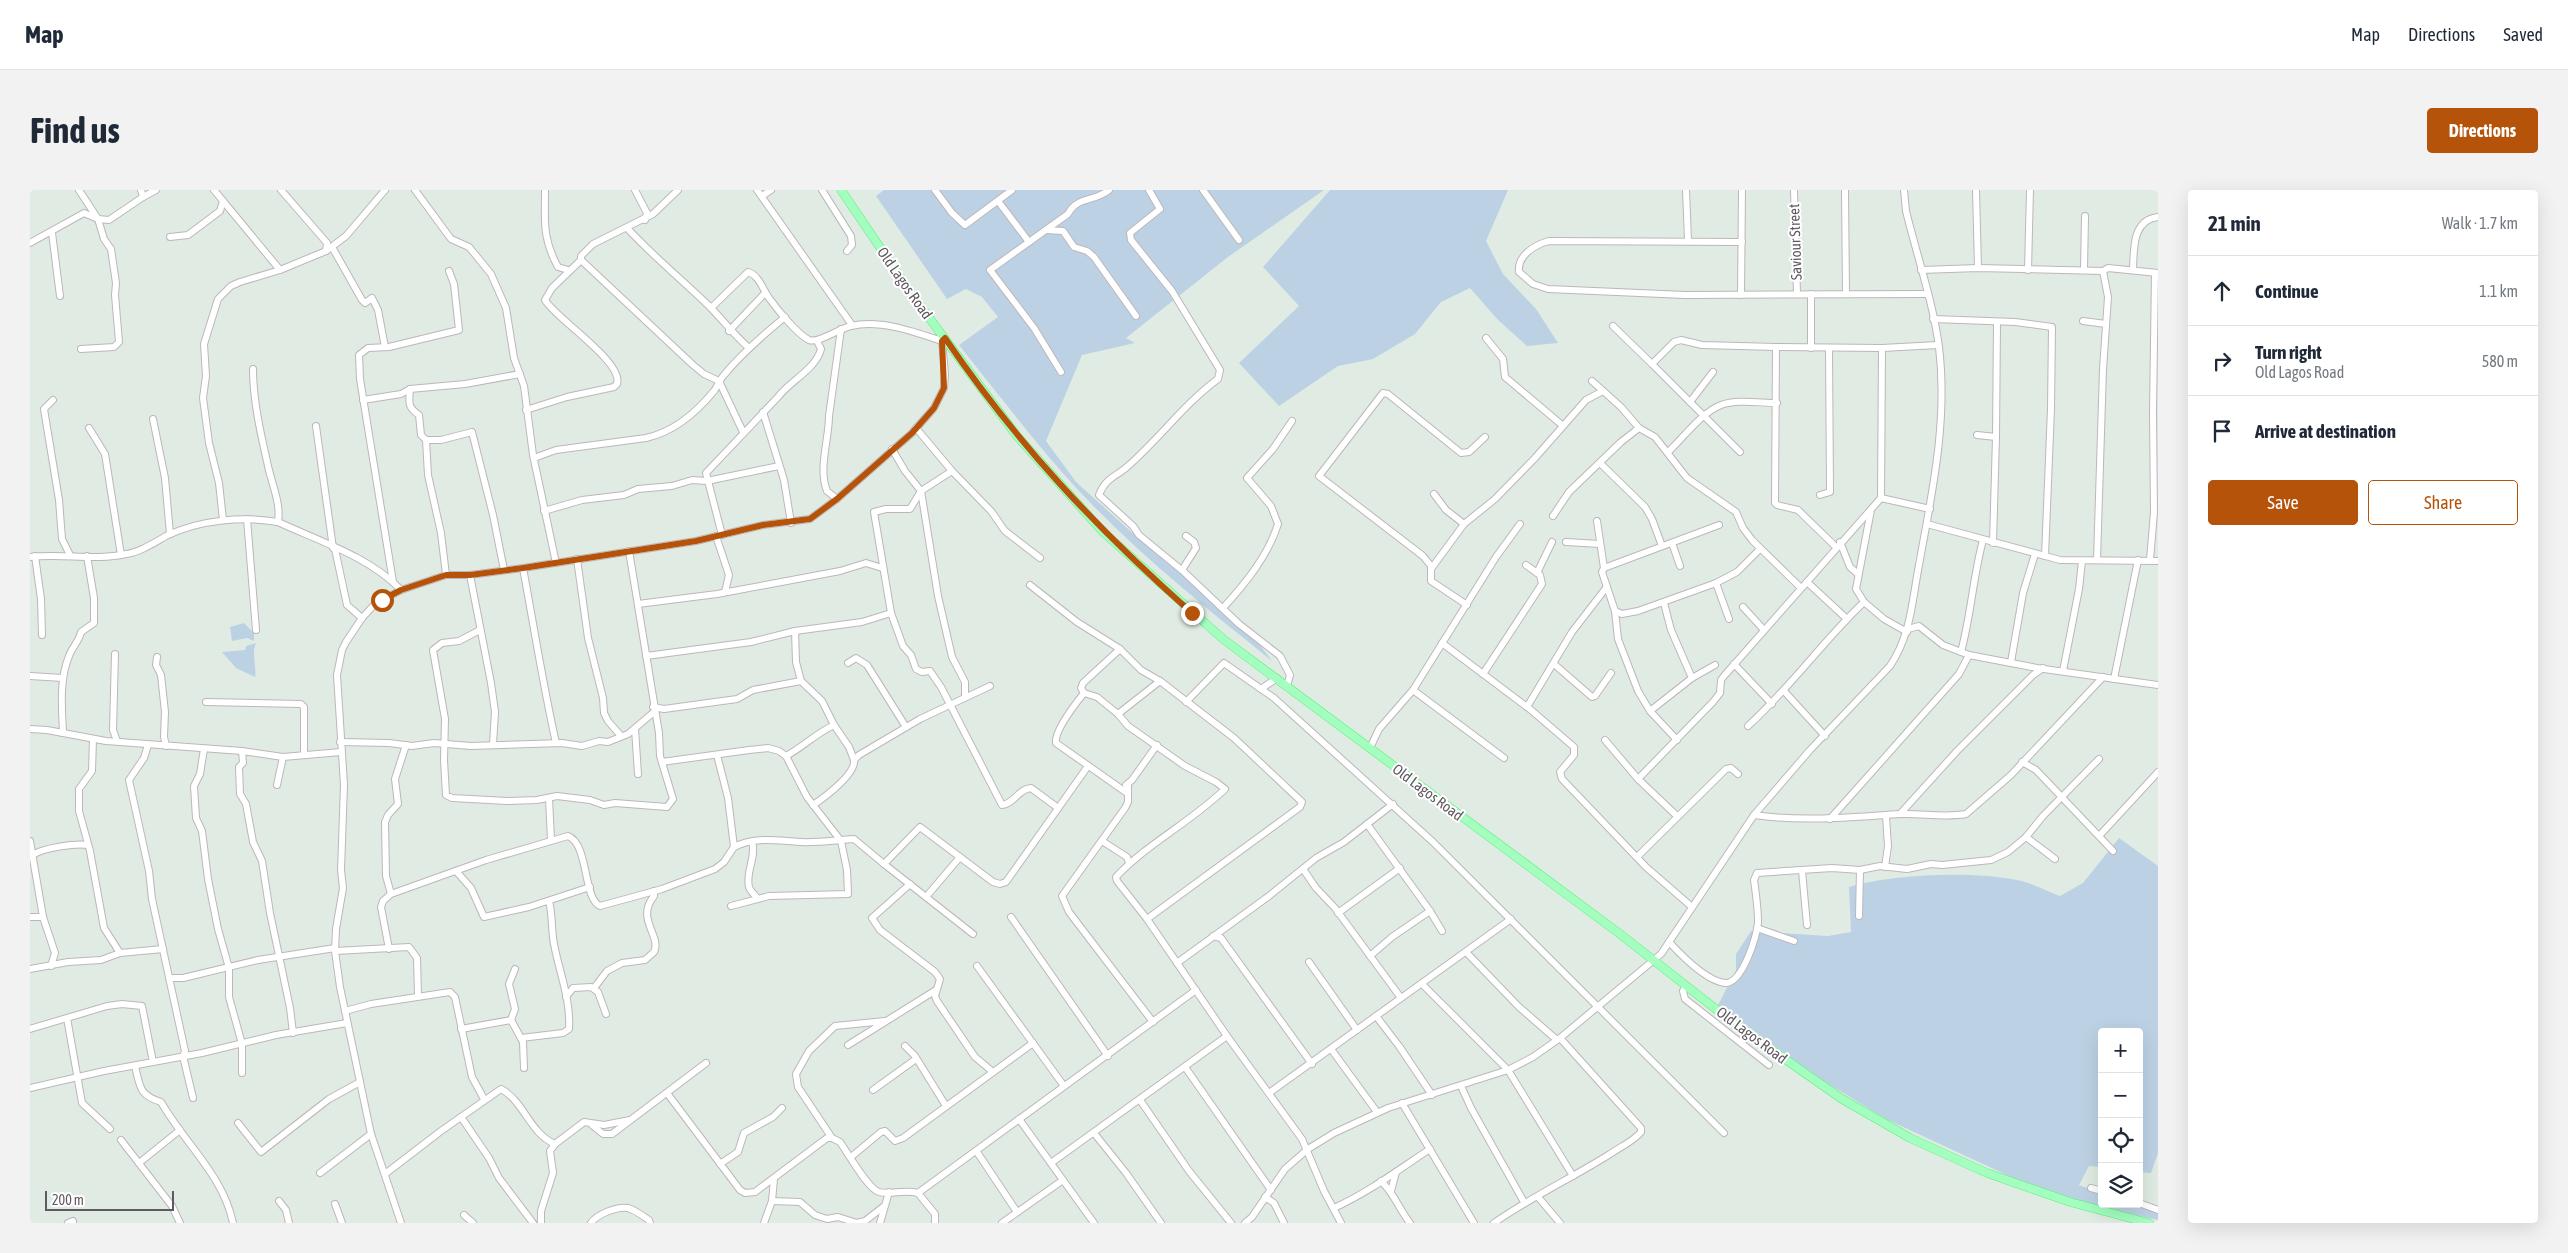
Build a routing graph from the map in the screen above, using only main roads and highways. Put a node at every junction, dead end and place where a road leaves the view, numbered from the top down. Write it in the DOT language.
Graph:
graph roads {
  1 [pos="841,190"];
  2 [pos="2149,1223"];
  1 -- 2 [label="main road, Old Lagos Road"];
}
